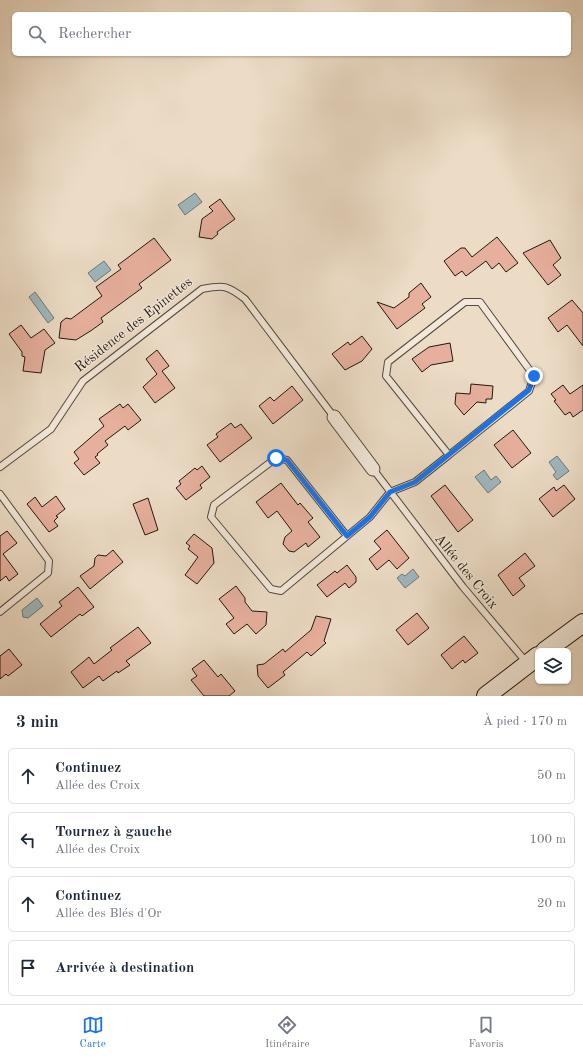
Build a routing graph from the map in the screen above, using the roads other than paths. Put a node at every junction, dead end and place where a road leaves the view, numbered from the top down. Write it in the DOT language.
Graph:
graph roads {
  1 [pos="334,418"];
  2 [pos="449,455"];
  3 [pos="0,467"];
  4 [pos="372,469"];
  5 [pos="390,492"];
  6 [pos="0,494"];
  7 [pos="347,536"];
  8 [pos="0,612"];
  9 [pos="583,623"];
  10 [pos="549,648"];
  11 [pos="533,660"];
  12 [pos="486,696"];
  1 -- 3 [label="lane, Résidence des Epinettes"];
  1 -- 4 [label="street, Résidence des Epinettes"];
  2 -- 2 [label="lane"];
  2 -- 5 [label="lane"];
  4 -- 5 [label="lane, Résidence des Epinettes"];
  5 -- 7 [label="lane"];
  5 -- 11 [label="lane, Allée des Croix"];
  6 -- 8 [label="lane"];
  7 -- 7 [label="lane"];
  9 -- 10 [label="main road"];
  11 -- 12 [label="main road"];
}
